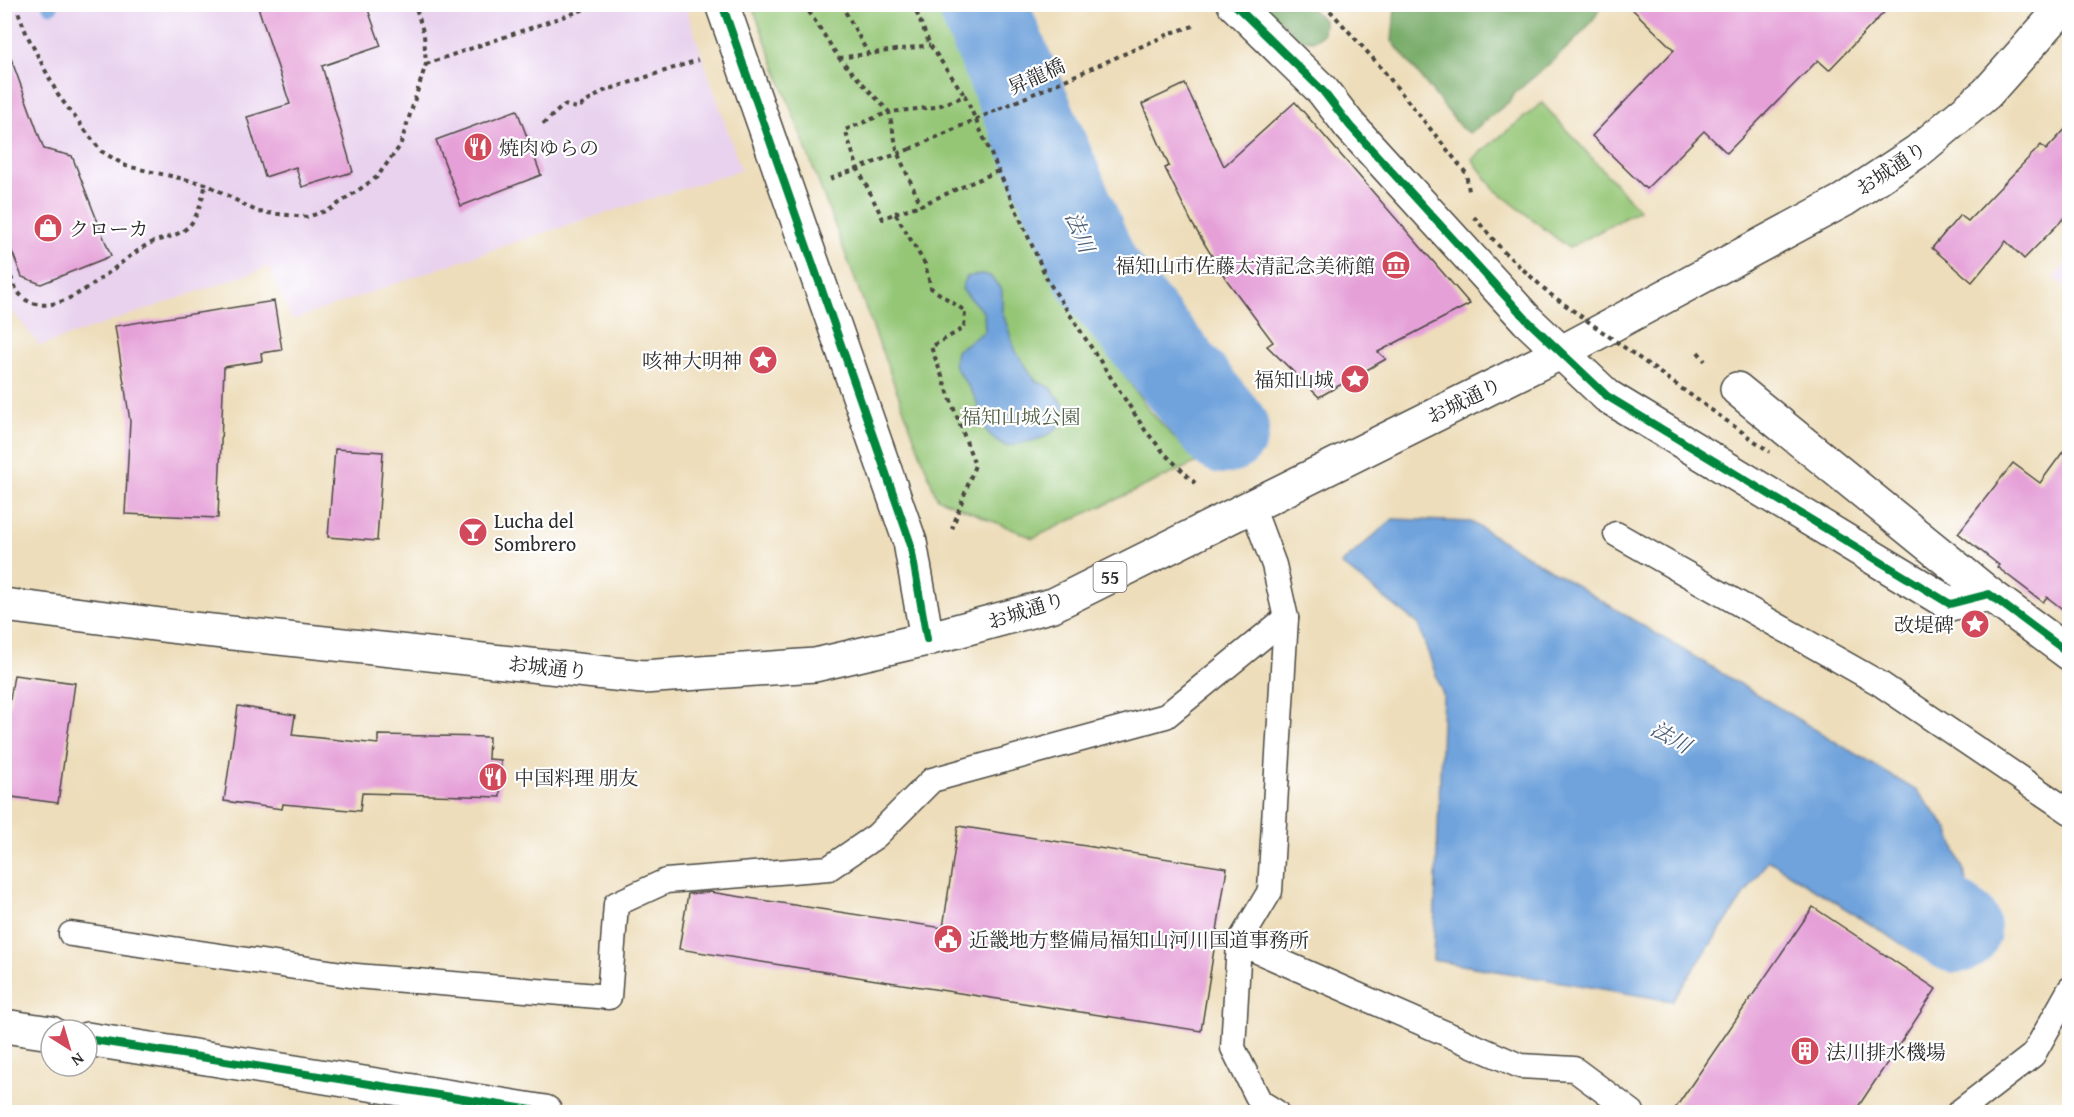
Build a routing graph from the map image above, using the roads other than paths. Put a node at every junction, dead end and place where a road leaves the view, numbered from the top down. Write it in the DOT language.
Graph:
graph roads {
  1 [pos="722,4"];
  2 [pos="1234,4"];
  3 [pos="2067,4"];
  4 [pos="1562,352"];
  5 [pos="1737,389"];
  6 [pos="1252,506"];
  7 [pos="1616,534"];
  8 [pos="1989,594"];
  9 [pos="4,605"];
  10 [pos="1286,618"];
  11 [pos="927,639"];
  12 [pos="2070,654"];
  13 [pos="2070,812"];
  14 [pos="71,934"];
  15 [pos="1239,943"];
  16 [pos="2070,989"];
  17 [pos="4,1026"];
  18 [pos="39,1031"];
  19 [pos="99,1041"];
  20 [pos="545,1113"];
  21 [pos="1276,1113"];
  22 [pos="1632,1113"];
  23 [pos="1959,1113"];
  1 -- 11 [label="street"];
  2 -- 4 [label="street"];
  3 -- 4 [label="street, お城通り / 55"];
  4 -- 6 [label="street, お城通り / 55"];
  4 -- 8 [label="street"];
  5 -- 8 [label="street"];
  6 -- 10 [label="lane"];
  6 -- 11 [label="street, お城通り / 55"];
  7 -- 13 [label="lane"];
  8 -- 12 [label="street"];
  9 -- 11 [label="street, お城通り / 55"];
  10 -- 14 [label="lane"];
  10 -- 15 [label="lane"];
  15 -- 21 [label="lane"];
  15 -- 22 [label="lane"];
  16 -- 23 [label="lane"];
  17 -- 18 [label="street"];
  19 -- 20 [label="street"];
}
